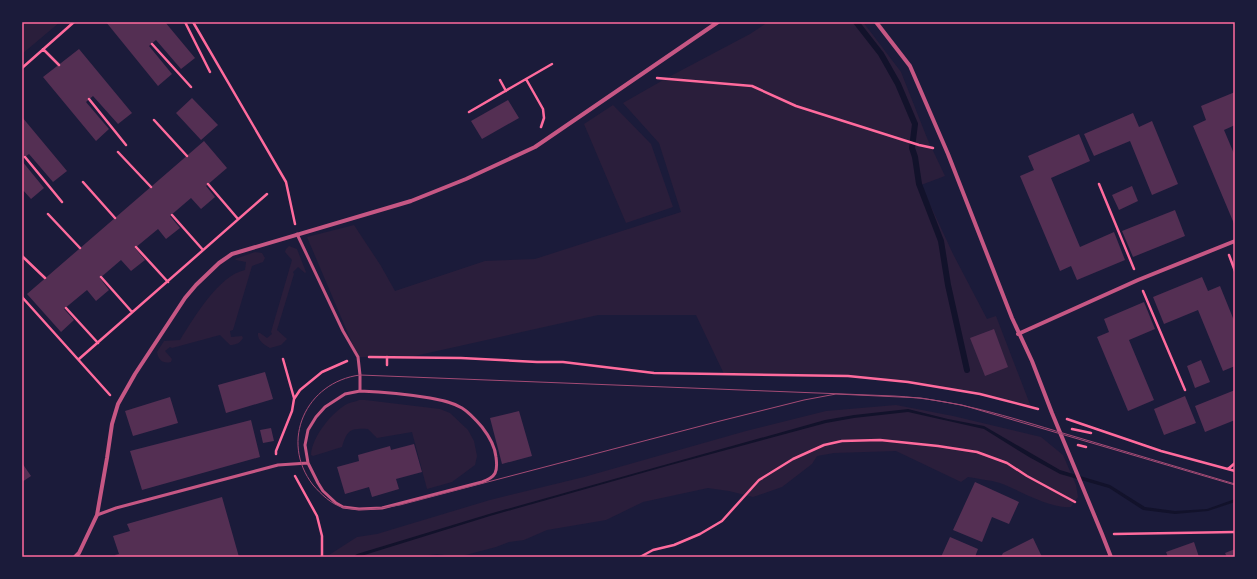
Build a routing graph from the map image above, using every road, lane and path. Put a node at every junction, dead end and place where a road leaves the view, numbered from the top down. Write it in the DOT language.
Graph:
graph roads {
  1 [pos="74,22"];
  2 [pos="185,22"];
  3 [pos="193,22"];
  4 [pos="718,22"];
  5 [pos="876,22"];
  6 [pos="152,44"];
  7 [pos="43,49"];
  8 [pos="552,64"];
  9 [pos="59,65"];
  10 [pos="22,68"];
  11 [pos="210,72"];
  12 [pos="641,74"];
  13 [pos="526,79"];
  14 [pos="500,80"];
  15 [pos="191,87"];
  16 [pos="506,91"];
  17 [pos="89,99"];
  18 [pos="469,112"];
  19 [pos="154,120"];
  20 [pos="126,145"];
  21 [pos="919,145"];
  22 [pos="535,147"];
  23 [pos="118,152"];
  24 [pos="187,156"];
  25 [pos="25,157"];
  26 [pos="84,182"];
  27 [pos="208,184"];
  28 [pos="1099,184"];
  29 [pos="151,187"];
  30 [pos="267,194"];
  31 [pos="62,202"];
  32 [pos="48,214"];
  33 [pos="172,215"];
  34 [pos="115,218"];
  35 [pos="238,219"];
  36 [pos="297,234"];
  37 [pos="1235,241"];
  38 [pos="1225,245"];
  39 [pos="136,247"];
  40 [pos="80,248"];
  41 [pos="203,250"];
  42 [pos="22,256"];
  43 [pos="1235,271"];
  44 [pos="101,277"];
  45 [pos="45,278"];
  46 [pos="1138,280"];
  47 [pos="168,282"];
  48 [pos="22,298"];
  49 [pos="66,308"];
  50 [pos="132,312"];
  51 [pos="1018,334"];
  52 [pos="98,343"];
  53 [pos="358,356"];
  54 [pos="387,357"];
  55 [pos="79,359"];
  56 [pos="283,359"];
  57 [pos="387,365"];
  58 [pos="1185,390"];
  59 [pos="360,391"];
  60 [pos="294,399"];
  61 [pos="118,404"];
  62 [pos="1052,413"];
  63 [pos="1056,425"];
  64 [pos="1091,433"];
  65 [pos="1235,463"];
  66 [pos="308,464"];
  67 [pos="278,465"];
  68 [pos="291,465"];
  69 [pos="1228,469"];
  70 [pos="1235,471"];
  71 [pos="1091,508"];
  72 [pos="97,515"];
  73 [pos="1235,532"];
  74 [pos="1102,534"];
  75 [pos="75,557"];
  76 [pos="322,557"];
  77 [pos="640,557"];
  78 [pos="1111,557"];
  1 -- 7 [label="path"];
  2 -- 11 [label="path"];
  3 -- 36 [label="path"];
  4 -- 12 [label="street"];
  5 -- 51 [label="street"];
  6 -- 15 [label="path"];
  7 -- 9 [label="path"];
  7 -- 10 [label="path"];
  8 -- 13 [label="path"];
  12 -- 21 [label="path"];
  12 -- 22 [label="street"];
  13 -- 16 [label="path"];
  13 -- 22 [label="path"];
  14 -- 16 [label="path"];
  16 -- 18 [label="path"];
  17 -- 20 [label="path"];
  19 -- 24 [label="path"];
  22 -- 36 [label="street"];
  23 -- 29 [label="path"];
  25 -- 31 [label="path"];
  26 -- 34 [label="path"];
  27 -- 35 [label="path"];
  28 -- 46 [label="path"];
  30 -- 35 [label="path"];
  32 -- 40 [label="path"];
  33 -- 41 [label="path"];
  35 -- 41 [label="path"];
  36 -- 53 [label="lane"];
  36 -- 61 [label="street"];
  37 -- 38 [label="street"];
  38 -- 43 [label="path"];
  38 -- 46 [label="street"];
  39 -- 47 [label="path"];
  41 -- 47 [label="path"];
  42 -- 45 [label="path"];
  44 -- 50 [label="path"];
  46 -- 51 [label="street"];
  46 -- 58 [label="path"];
  47 -- 50 [label="path"];
  48 -- 55 [label="path"];
  49 -- 52 [label="path"];
  50 -- 52 [label="path"];
  51 -- 62 [label="street"];
  52 -- 55 [label="path"];
  53 -- 54 [label="path"];
  53 -- 59 [label="lane"];
  53 -- 60 [label="path"];
  54 -- 57 [label="path"];
  54 -- 62 [label="path"];
  55 -- 61 [label="path"];
  56 -- 60 [label="path"];
  59 -- 66 [label="lane"];
  59 -- 66 [label="lane"];
  60 -- 67 [label="path"];
  61 -- 72 [label="street"];
  62 -- 63 [label="street"];
  62 -- 69 [label="path"];
  63 -- 64 [label="path"];
  63 -- 71 [label="street"];
  65 -- 69 [label="path"];
  66 -- 68 [label="lane"];
  67 -- 68 [label="lane"];
  67 -- 72 [label="lane"];
  68 -- 76 [label="path"];
  69 -- 70 [label="path"];
  71 -- 74 [label="street"];
  71 -- 77 [label="path"];
  72 -- 75 [label="street"];
  73 -- 74 [label="path"];
  74 -- 78 [label="street"];
}
